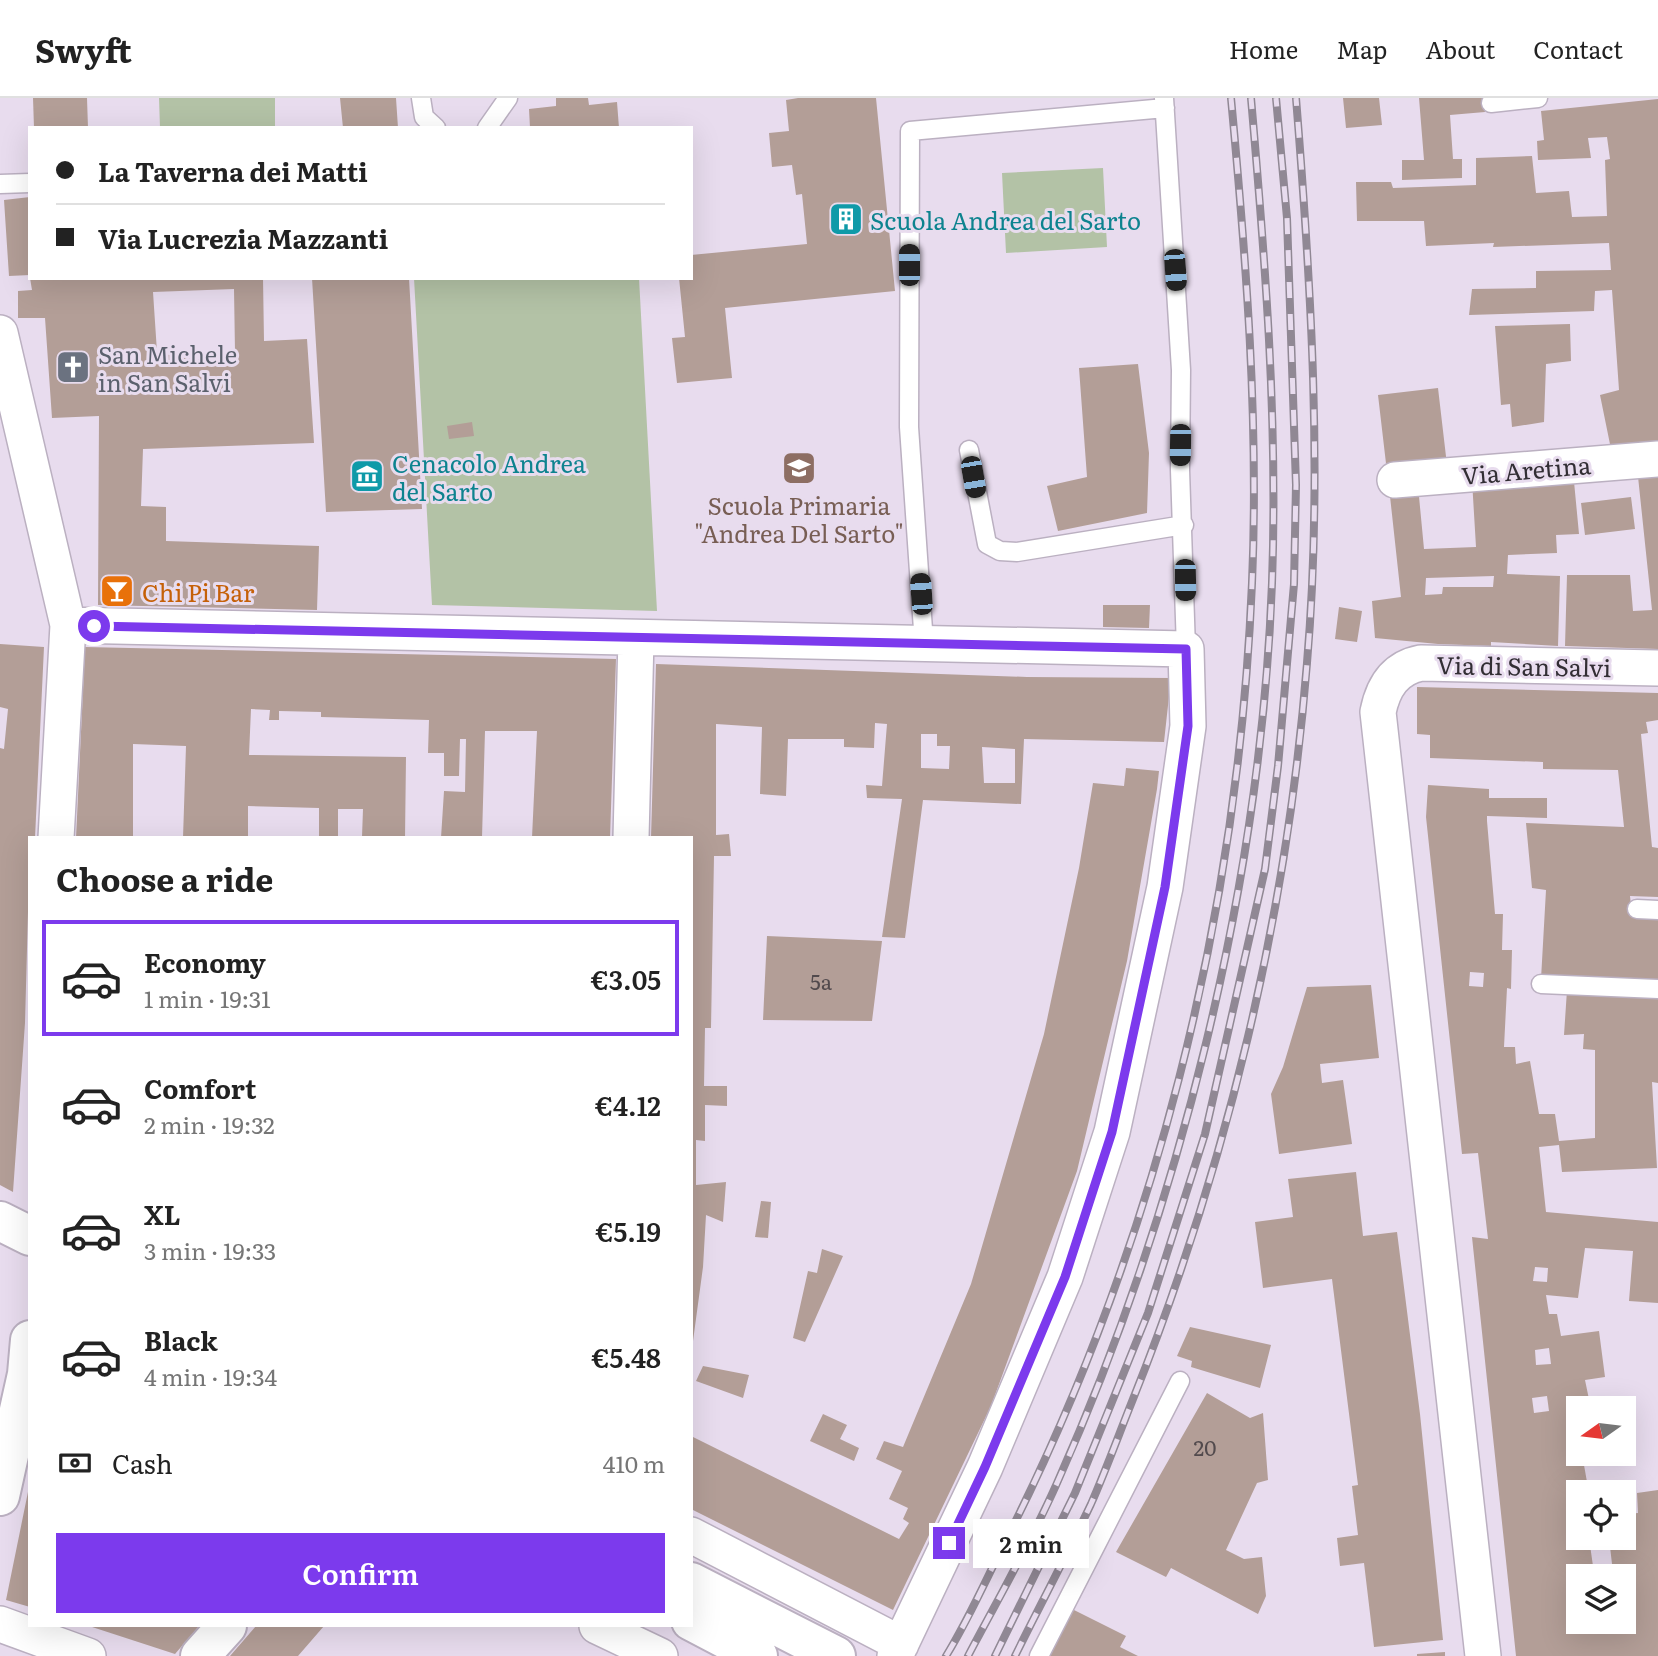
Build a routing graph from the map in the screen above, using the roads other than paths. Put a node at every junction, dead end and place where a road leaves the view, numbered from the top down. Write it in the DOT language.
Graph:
graph roads {
  1 [pos="421,98"];
  2 [pos="508,98"];
  3 [pos="1538,98"];
  4 [pos="1164,103"];
  5 [pos="1491,103"];
  6 [pos="434,126"];
  7 [pos="488,126"];
  8 [pos="28,183"];
  9 [pos="0,184"];
  10 [pos="0,333"];
  11 [pos="969,450"];
  12 [pos="1658,458"];
  13 [pos="1395,480"];
  14 [pos="1184,525"];
  15 [pos="81,626"];
  16 [pos="635,638"];
  17 [pos="924,643"];
  18 [pos="1186,649"];
  19 [pos="1658,668"];
  20 [pos="56,836"];
  21 [pos="631,836"];
  22 [pos="1637,909"];
  23 [pos="1658,910"];
  24 [pos="1541,985"];
  25 [pos="1658,989"];
  26 [pos="0,1221"];
  27 [pos="28,1235"];
  28 [pos="0,1326"];
  29 [pos="28,1339"];
  30 [pos="28,1363"];
  31 [pos="1180,1381"];
  32 [pos="0,1496"];
  33 [pos="693,1536"];
  34 [pos="693,1583"];
  35 [pos="693,1623"];
  36 [pos="0,1624"];
  37 [pos="225,1627"];
  38 [pos="599,1627"];
  39 [pos="898,1650"];
  40 [pos="88,1656"];
  41 [pos="200,1656"];
  42 [pos="660,1656"];
  43 [pos="758,1656"];
  44 [pos="836,1656"];
  45 [pos="1039,1656"];
  46 [pos="1483,1656"];
  1 -- 6 [label="lane"];
  2 -- 7 [label="lane"];
  3 -- 5 [label="lane"];
  4 -- 14 [label="lane"];
  4 -- 17 [label="lane"];
  8 -- 9 [label="lane"];
  10 -- 15 [label="street"];
  11 -- 14 [label="lane"];
  12 -- 13 [label="street, Via Aretina"];
  14 -- 18 [label="lane"];
  15 -- 16 [label="street"];
  15 -- 20 [label="street"];
  16 -- 17 [label="street"];
  16 -- 21 [label="street"];
  17 -- 18 [label="street"];
  18 -- 39 [label="street"];
  19 -- 46 [label="street, Via di San Salvi"];
  22 -- 23 [label="lane"];
  24 -- 25 [label="lane"];
  26 -- 27 [label="street"];
  28 -- 29 [label="street"];
  30 -- 32 [label="street"];
  31 -- 45 [label="lane"];
  33 -- 39 [label="street"];
  34 -- 44 [label="street"];
  35 -- 43 [label="street"];
  36 -- 40 [label="street"];
  37 -- 41 [label="street"];
  38 -- 42 [label="street"];
}
